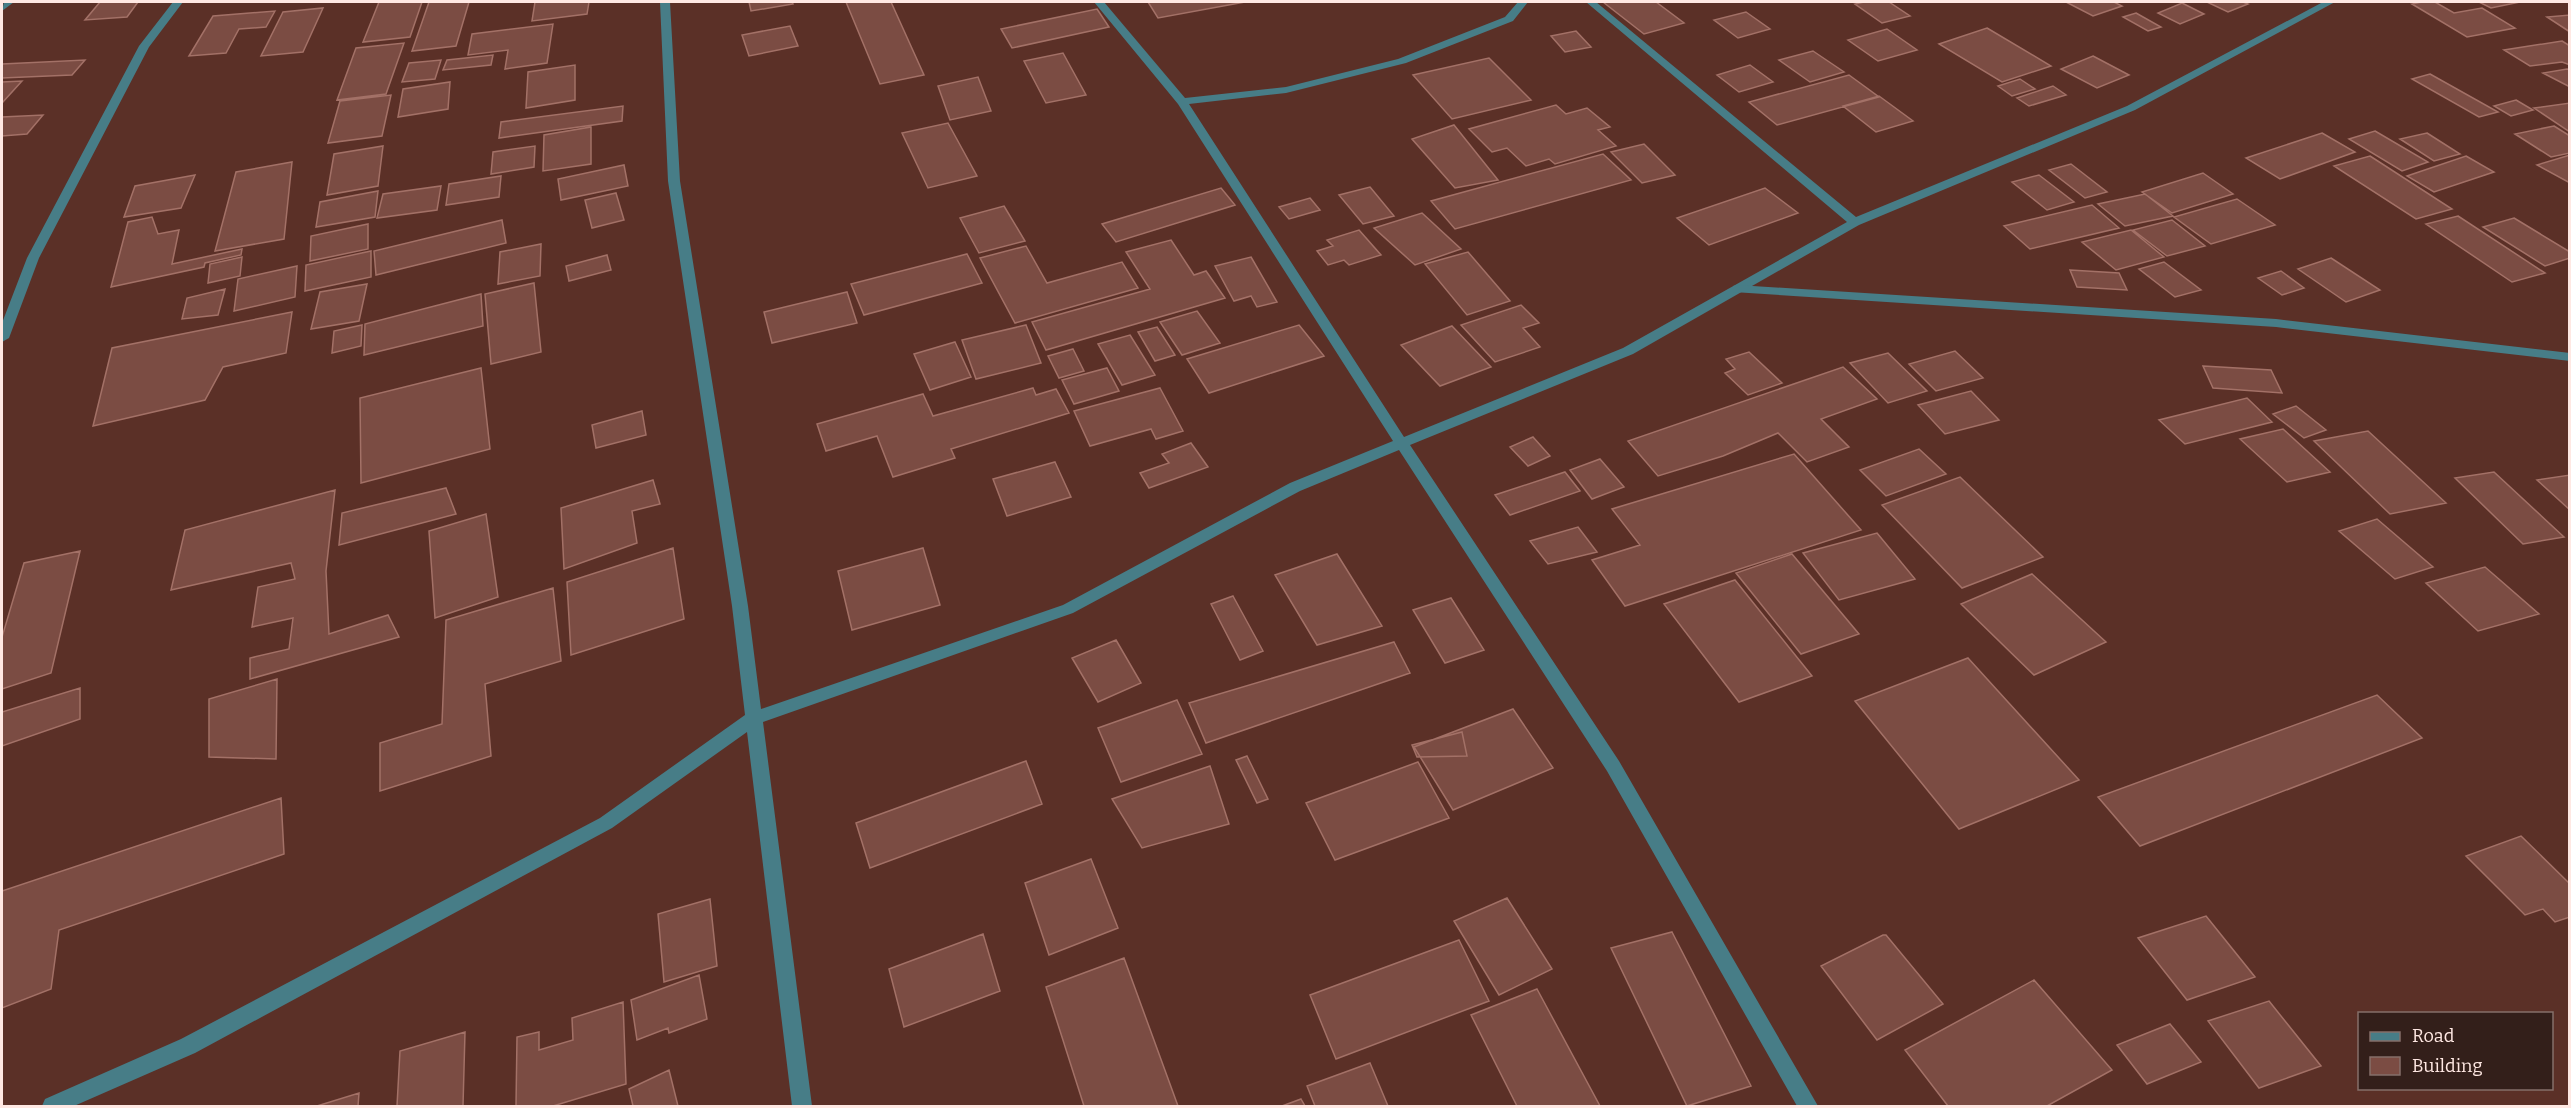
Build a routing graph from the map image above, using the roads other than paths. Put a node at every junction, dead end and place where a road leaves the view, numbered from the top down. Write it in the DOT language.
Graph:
graph roads {
  1 [pos="9,2"];
  2 [pos="178,2"];
  3 [pos="665,2"];
  4 [pos="1099,2"];
  5 [pos="1523,2"];
  6 [pos="1591,2"];
  7 [pos="2330,2"];
  8 [pos="2,8"];
  9 [pos="1182,102"];
  10 [pos="1855,222"];
  11 [pos="1737,289"];
  12 [pos="2,338"];
  13 [pos="2570,357"];
  14 [pos="1401,444"];
  15 [pos="754,718"];
  16 [pos="52,1107"];
  17 [pos="802,1107"];
  18 [pos="1808,1107"];
  1 -- 8 [label="street"];
  2 -- 12 [label="street"];
  3 -- 15 [label="street"];
  4 -- 9 [label="street"];
  5 -- 9 [label="street"];
  6 -- 10 [label="street"];
  7 -- 10 [label="street"];
  9 -- 14 [label="street"];
  10 -- 11 [label="street"];
  11 -- 13 [label="street"];
  11 -- 14 [label="street"];
  14 -- 15 [label="street"];
  14 -- 18 [label="street"];
  15 -- 16 [label="street"];
  15 -- 17 [label="street"];
}
